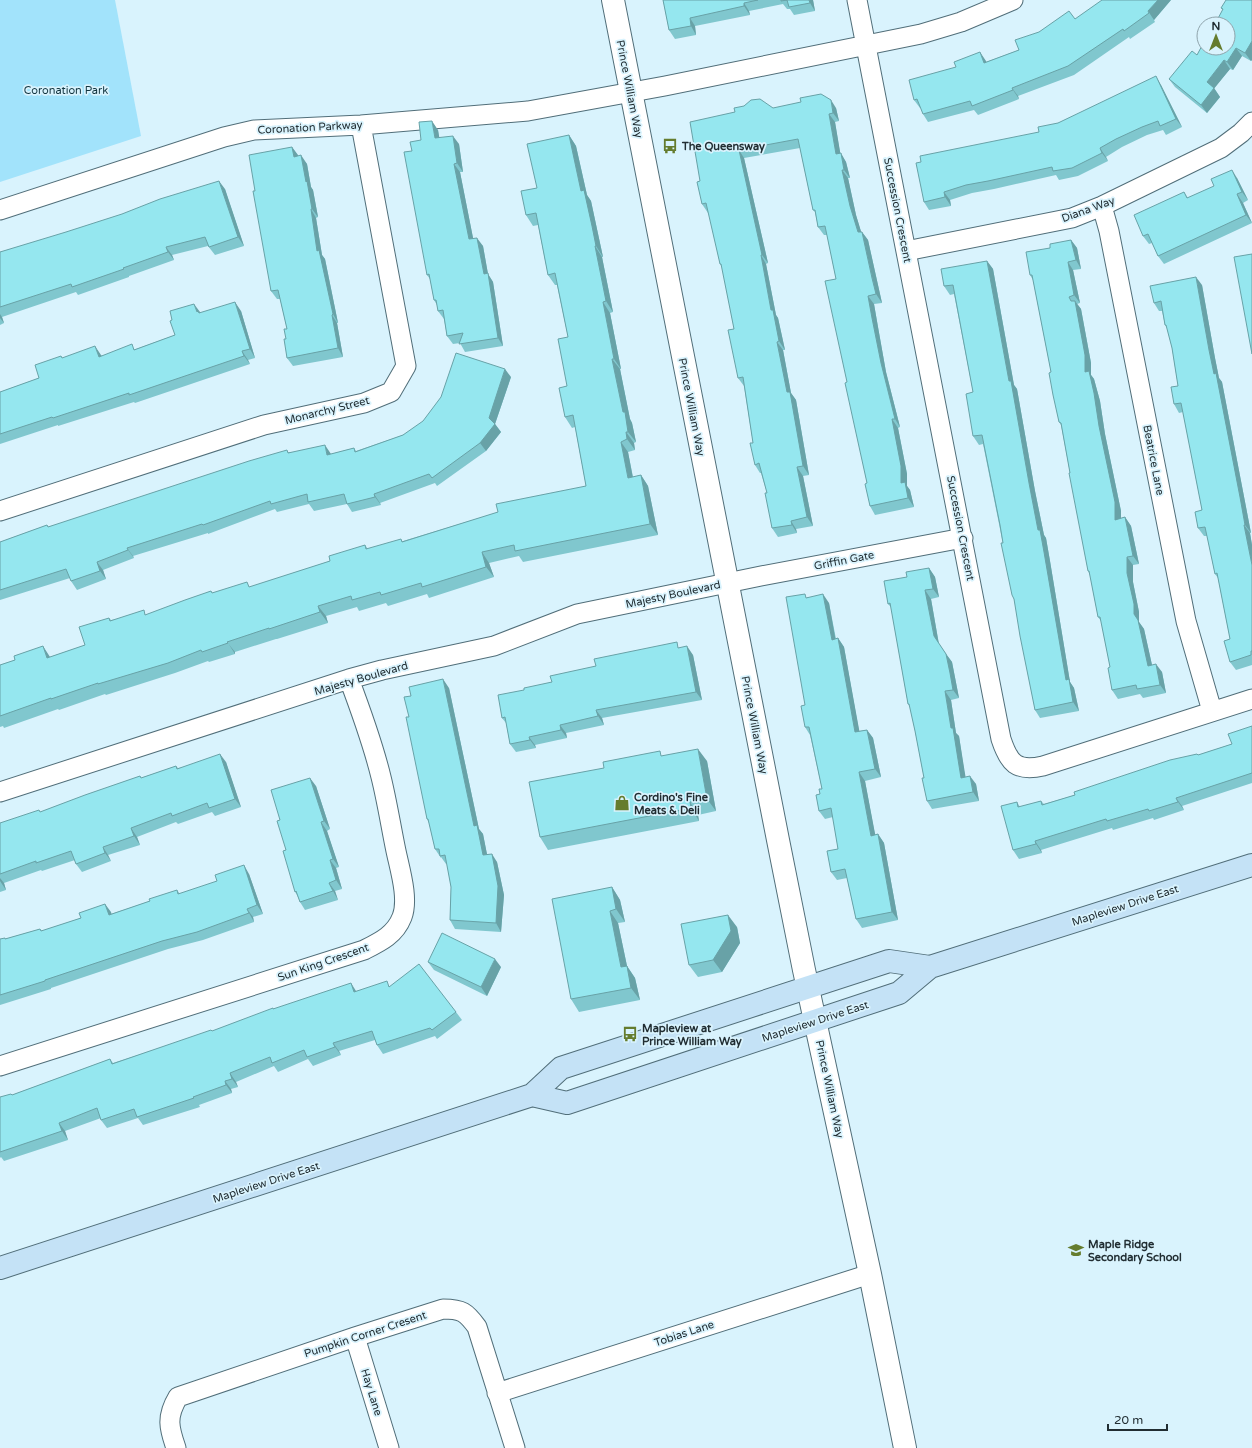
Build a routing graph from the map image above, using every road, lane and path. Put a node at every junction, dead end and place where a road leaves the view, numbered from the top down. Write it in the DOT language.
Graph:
graph roads {
  1 [pos="613,0"];
  2 [pos="857,0"];
  3 [pos="1013,0"];
  4 [pos="866,45"];
  5 [pos="631,93"];
  6 [pos="361,125"];
  7 [pos="1248,134"];
  8 [pos="1102,206"];
  9 [pos="0,210"];
  10 [pos="906,251"];
  11 [pos="0,511"];
  12 [pos="963,538"];
  13 [pos="726,583"];
  14 [pos="349,679"];
  15 [pos="1252,699"];
  16 [pos="1212,712"];
  17 [pos="0,792"];
  18 [pos="1252,865"];
  19 [pos="930,966"];
  20 [pos="808,988"];
  21 [pos="816,1020"];
  22 [pos="0,1066"];
  23 [pos="532,1095"];
  24 [pos="0,1268"];
  25 [pos="870,1274"];
  26 [pos="354,1337"];
  27 [pos="497,1393"];
  28 [pos="176,1448"];
  29 [pos="389,1448"];
  30 [pos="515,1448"];
  31 [pos="905,1448"];
  1 -- 5 [label="street, Prince William Way"];
  2 -- 4 [label="street, Succession Crescent"];
  3 -- 4 [label="street"];
  4 -- 5 [label="street"];
  4 -- 10 [label="street, Succession Crescent"];
  5 -- 6 [label="street, Coronation Parkway"];
  5 -- 13 [label="street, Prince William Way"];
  6 -- 9 [label="street, Coronation Parkway"];
  6 -- 11 [label="street, Monarchy Street"];
  7 -- 8 [label="street, Diana Way"];
  8 -- 10 [label="street, Diana Way"];
  8 -- 16 [label="street, Beatrice Lane"];
  10 -- 12 [label="street, Succession Crescent"];
  12 -- 13 [label="street, Griffin Gate"];
  12 -- 16 [label="street, Succession Crescent"];
  13 -- 14 [label="street, Majesty Boulevard"];
  13 -- 20 [label="street, Prince William Way"];
  14 -- 17 [label="street, Majesty Boulevard"];
  14 -- 22 [label="street, Sun King Crescent"];
  15 -- 16 [label="street, Succession Crescent"];
  18 -- 19 [label="main road, Mapleview Drive East"];
  19 -- 20 [label="main road, Mapleview Drive East"];
  19 -- 21 [label="main road, Mapleview Drive East"];
  20 -- 21 [label="street, Prince William Way"];
  20 -- 23 [label="main road, Mapleview Drive East"];
  21 -- 23 [label="main road, Mapleview Drive East"];
  21 -- 25 [label="street, Prince William Way"];
  23 -- 24 [label="main road, Mapleview Drive East"];
  25 -- 27 [label="street, Tobias Lane"];
  25 -- 31 [label="street, Prince William Way"];
  26 -- 27 [label="street, Pumpkin Corner Cresent"];
  26 -- 28 [label="street, Pumpkin Corner Cresent"];
  26 -- 29 [label="street, Hay Lane"];
  27 -- 30 [label="street, Pumpkin Corner Cresent"];
}
